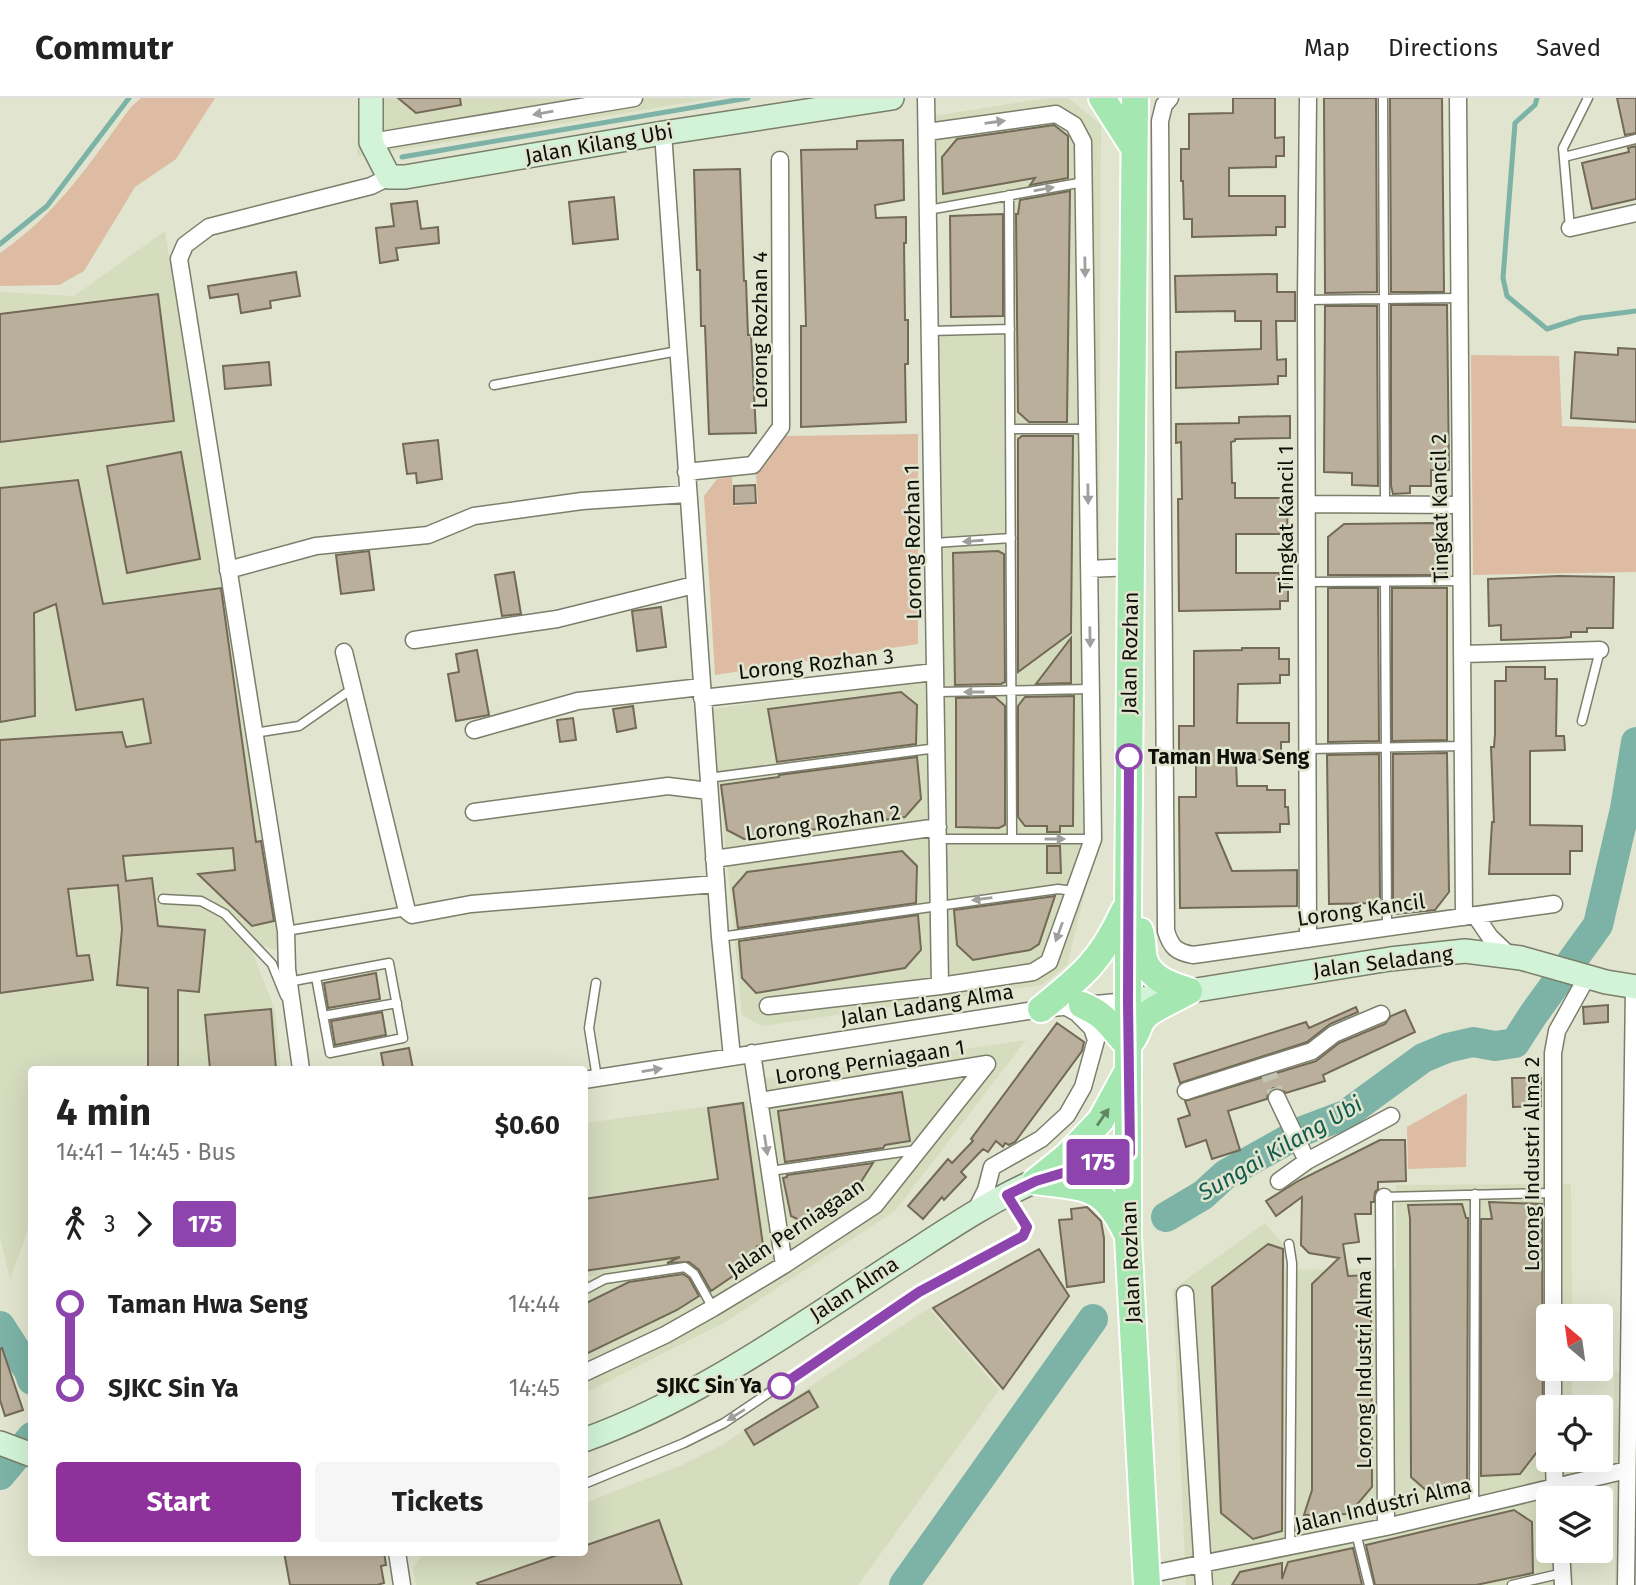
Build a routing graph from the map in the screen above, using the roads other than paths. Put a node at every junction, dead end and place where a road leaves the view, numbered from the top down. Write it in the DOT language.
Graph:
graph roads {
  1 [pos="371,98"];
  2 [pos="634,98"];
  3 [pos="892,98"];
  4 [pos="926,98"];
  5 [pos="1102,98"];
  6 [pos="1135,98"];
  7 [pos="1170,98"];
  8 [pos="1308,98"];
  9 [pos="1383,98"];
  10 [pos="1458,98"];
  11 [pos="1588,98"];
  12 [pos="927,132"];
  13 [pos="663,133"];
  14 [pos="1636,139"];
  15 [pos="371,142"];
  16 [pos="1134,148"];
  17 [pos="1564,157"];
  18 [pos="780,160"];
  19 [pos="389,177"];
  20 [pos="1084,182"];
  21 [pos="1009,195"];
  22 [pos="928,210"];
  23 [pos="1636,213"];
  24 [pos="1570,228"];
  25 [pos="1459,298"];
  26 [pos="1384,299"];
  27 [pos="1306,300"];
  28 [pos="1010,329"];
  29 [pos="930,331"];
  30 [pos="678,351"];
  31 [pos="494,385"];
  32 [pos="1010,429"];
  33 [pos="1087,429"];
  34 [pos="686,472"];
  35 [pos="687,494"];
  36 [pos="1308,504"];
  37 [pos="1385,505"];
  38 [pos="1461,505"];
  39 [pos="1011,538"];
  40 [pos="934,543"];
  41 [pos="1163,554"];
  42 [pos="1131,561"];
  43 [pos="1089,569"];
  44 [pos="228,570"];
  45 [pos="1462,581"];
  46 [pos="1307,582"];
  47 [pos="1385,582"];
  48 [pos="694,585"];
  49 [pos="414,640"];
  50 [pos="1600,650"];
  51 [pos="344,652"];
  52 [pos="1463,654"];
  53 [pos="935,672"];
  54 [pos="352,689"];
  55 [pos="1091,689"];
  56 [pos="937,692"];
  57 [pos="1012,692"];
  58 [pos="702,693"];
  59 [pos="1582,721"];
  60 [pos="474,730"];
  61 [pos="254,733"];
  62 [pos="1463,746"];
  63 [pos="1386,747"];
  64 [pos="937,748"];
  65 [pos="1308,749"];
  66 [pos="708,785"];
  67 [pos="474,812"];
  68 [pos="938,833"];
  69 [pos="1012,839"];
  70 [pos="1093,839"];
  71 [pos="714,859"];
  72 [pos="716,884"];
  73 [pos="1074,891"];
  74 [pos="163,899"];
  75 [pos="1128,903"];
  76 [pos="939,904"];
  77 [pos="1554,904"];
  78 [pos="407,911"];
  79 [pos="1470,916"];
  80 [pos="1387,928"];
  81 [pos="286,931"];
  82 [pos="720,937"];
  83 [pos="1308,939"];
  84 [pos="1175,949"];
  85 [pos="1515,957"];
  86 [pos="1581,976"];
  87 [pos="316,977"];
  88 [pos="288,982"];
  89 [pos="596,983"];
  90 [pos="940,986"];
  91 [pos="1635,987"];
  92 [pos="1189,991"];
  93 [pos="1128,1001"];
  94 [pos="397,1003"];
  95 [pos="768,1006"];
  96 [pos="1062,1007"];
  97 [pos="1381,1014"];
  98 [pos="293,1015"];
  99 [pos="323,1016"];
  100 [pos="752,1053"];
  101 [pos="732,1057"];
  102 [pos="1128,1058"];
  103 [pos="987,1064"];
  104 [pos="301,1066"];
  105 [pos="591,1079"];
  106 [pos="1186,1091"];
  107 [pos="1277,1098"];
  108 [pos="759,1101"];
  109 [pos="1391,1116"];
  110 [pos="918,1149"];
  111 [pos="1130,1153"];
  112 [pos="1304,1156"];
  113 [pos="770,1171"];
  114 [pos="1036,1181"];
  115 [pos="1279,1181"];
  116 [pos="1552,1193"];
  117 [pos="1007,1195"];
  118 [pos="1475,1195"];
  119 [pos="1384,1197"];
  120 [pos="974,1214"];
  121 [pos="1128,1237"];
  122 [pos="1289,1244"];
  123 [pos="785,1265"];
  124 [pos="588,1288"];
  125 [pos="1185,1294"];
  126 [pos="1553,1304"];
  127 [pos="713,1308"];
  128 [pos="588,1371"];
  129 [pos="588,1437"];
  130 [pos="0,1443"];
  131 [pos="28,1454"];
  132 [pos="1627,1470"];
  133 [pos="588,1482"];
  134 [pos="1578,1486"];
  135 [pos="1536,1497"];
  136 [pos="1474,1506"];
  137 [pos="1386,1527"];
  138 [pos="1356,1533"];
  139 [pos="1290,1547"];
  140 [pos="397,1556"];
  141 [pos="1203,1566"];
  142 [pos="1563,1579"];
  143 [pos="1147,1580"];
  144 [pos="401,1585"];
  145 [pos="1204,1585"];
  146 [pos="1369,1585"];
  147 [pos="1512,1585"];
  148 [pos="1626,1585"];
  1 -- 15 [label="main road"];
  2 -- 15 [label="street, one-way"];
  3 -- 13 [label="main road, Jalan Kilang Ubi"];
  4 -- 12 [label="street, Lorong Rozhan 1"];
  5 -- 16 [label="main road"];
  6 -- 16 [label="main road, Jalan Rozhan"];
  7 -- 41 [label="street, Jalan Rozhan"];
  8 -- 27 [label="street, Tingkat Kancil 1"];
  9 -- 26 [label="lane"];
  10 -- 25 [label="street, Tingkat Kancil 2"];
  11 -- 17 [label="lane"];
  12 -- 20 [label="street, Jalan Rozhan, one-way"];
  12 -- 22 [label="street, Lorong Rozhan 1"];
  13 -- 19 [label="main road, Jalan Kilang Ubi"];
  13 -- 30 [label="street"];
  14 -- 17 [label="lane"];
  15 -- 19 [label="main road"];
  16 -- 42 [label="main road, Jalan Rozhan"];
  17 -- 24 [label="lane"];
  18 -- 34 [label="street, Lorong Rozhan 4"];
  19 -- 44 [label="street"];
  21 -- 20 [label="lane, one-way"];
  20 -- 33 [label="street, Jalan Rozhan, one-way"];
  21 -- 22 [label="lane"];
  21 -- 28 [label="lane"];
  22 -- 29 [label="street, Lorong Rozhan 1"];
  23 -- 24 [label="street"];
  25 -- 26 [label="lane"];
  25 -- 38 [label="street, Tingkat Kancil 2"];
  26 -- 27 [label="lane"];
  26 -- 37 [label="lane"];
  27 -- 36 [label="street, Tingkat Kancil 1"];
  28 -- 29 [label="lane"];
  28 -- 32 [label="lane"];
  29 -- 40 [label="street, Lorong Rozhan 1"];
  30 -- 31 [label="lane"];
  30 -- 34 [label="street"];
  32 -- 33 [label="lane"];
  32 -- 39 [label="lane"];
  33 -- 43 [label="street, Jalan Rozhan, one-way"];
  34 -- 35 [label="street"];
  35 -- 44 [label="street"];
  35 -- 48 [label="street"];
  36 -- 37 [label="street"];
  36 -- 46 [label="street, Tingkat Kancil 1"];
  37 -- 38 [label="street"];
  38 -- 45 [label="street, Tingkat Kancil 2"];
  39 -- 40 [label="lane, one-way"];
  39 -- 57 [label="lane"];
  40 -- 53 [label="street, Lorong Rozhan 1"];
  41 -- 42 [label="street"];
  41 -- 84 [label="street, Jalan Rozhan"];
  42 -- 43 [label="street"];
  42 -- 75 [label="main road, Jalan Rozhan"];
  43 -- 55 [label="street, Jalan Rozhan, one-way"];
  44 -- 61 [label="street"];
  45 -- 47 [label="lane"];
  45 -- 52 [label="street, Tingkat Kancil 2"];
  46 -- 47 [label="lane"];
  46 -- 65 [label="street, Tingkat Kancil 1"];
  47 -- 63 [label="lane"];
  48 -- 49 [label="street"];
  48 -- 58 [label="street"];
  50 -- 52 [label="street"];
  50 -- 59 [label="lane"];
  51 -- 54 [label="street"];
  52 -- 62 [label="street, Tingkat Kancil 2"];
  53 -- 56 [label="street, Lorong Rozhan 1"];
  53 -- 58 [label="street, Lorong Rozhan 3"];
  54 -- 61 [label="lane"];
  54 -- 78 [label="street"];
  55 -- 57 [label="lane"];
  55 -- 70 [label="street, Jalan Rozhan"];
  57 -- 56 [label="lane, one-way"];
  56 -- 64 [label="street, Lorong Rozhan 1"];
  57 -- 69 [label="lane"];
  58 -- 60 [label="street, Lorong Rozhan 3"];
  58 -- 66 [label="street"];
  61 -- 81 [label="street"];
  62 -- 63 [label="lane"];
  62 -- 79 [label="street, Tingkat Kancil 2"];
  63 -- 65 [label="lane"];
  63 -- 80 [label="lane"];
  64 -- 66 [label="lane"];
  64 -- 68 [label="street, Lorong Rozhan 1"];
  65 -- 83 [label="street, Tingkat Kancil 1"];
  66 -- 67 [label="street"];
  66 -- 71 [label="street"];
  68 -- 69 [label="lane"];
  68 -- 71 [label="street, Lorong Rozhan 2"];
  68 -- 76 [label="street, Lorong Rozhan 1"];
  69 -- 70 [label="lane, one-way"];
  70 -- 73 [label="street, Jalan Rozhan"];
  71 -- 72 [label="street"];
  72 -- 78 [label="street"];
  72 -- 82 [label="street"];
  73 -- 76 [label="lane, one-way"];
  73 -- 90 [label="street, Jalan Rozhan, one-way"];
  74 -- 98 [label="lane"];
  75 -- 92 [label="main road"];
  75 -- 93 [label="main road, Jalan Rozhan"];
  75 -- 96 [label="main road"];
  76 -- 82 [label="lane"];
  76 -- 90 [label="street, Lorong Rozhan 1"];
  77 -- 79 [label="street, Lorong Kancil"];
  78 -- 81 [label="lane"];
  79 -- 80 [label="street, Lorong Kancil"];
  79 -- 85 [label="street"];
  80 -- 83 [label="street, Lorong Kancil"];
  81 -- 88 [label="street"];
  82 -- 101 [label="street"];
  83 -- 84 [label="street, Lorong Kancil"];
  85 -- 86 [label="main road, Jalan Seladang"];
  85 -- 92 [label="main road, Jalan Seladang"];
  86 -- 91 [label="main road, Jalan Seladang"];
  86 -- 116 [label="street, Lorong Industri Alma 2"];
  87 -- 88 [label="lane"];
  87 -- 94 [label="lane"];
  87 -- 99 [label="lane"];
  88 -- 98 [label="street"];
  89 -- 105 [label="lane"];
  90 -- 95 [label="street, Jalan Rozhan"];
  91 -- 132 [label="street"];
  92 -- 93 [label="main road, Jalan Seladang"];
  92 -- 102 [label="main road"];
  93 -- 96 [label="street, Jalan Ladang Alma"];
  93 -- 102 [label="main road, Jalan Rozhan"];
  94 -- 99 [label="lane"];
  94 -- 99 [label="lane"];
  96 -- 100 [label="street, Jalan Ladang Alma"];
  96 -- 102 [label="main road"];
  96 -- 120 [label="street"];
  97 -- 106 [label="street"];
  98 -- 104 [label="street"];
  100 -- 101 [label="street, Jalan Ladang Alma"];
  100 -- 108 [label="street"];
  105 -- 101 [label="street, Jalan Ladang Alma, one-way"];
  102 -- 111 [label="main road, Jalan Rozhan"];
  114 -- 102 [label="main road, one-way"];
  103 -- 108 [label="street, Lorong Perniagaan 1"];
  103 -- 110 [label="street, Jalan Perniagaan"];
  107 -- 112 [label="street"];
  108 -- 113 [label="street, one-way"];
  109 -- 112 [label="street"];
  110 -- 113 [label="lane"];
  110 -- 123 [label="street, Jalan Perniagaan"];
  111 -- 114 [label="main road, Jalan Alma"];
  111 -- 121 [label="main road, Jalan Rozhan"];
  112 -- 115 [label="street"];
  113 -- 123 [label="street"];
  114 -- 117 [label="main road, Jalan Alma"];
  114 -- 121 [label="main road"];
  116 -- 118 [label="lane"];
  116 -- 126 [label="street, Lorong Industri Alma 2"];
  117 -- 120 [label="main road, Jalan Alma"];
  117 -- 133 [label="lane, one-way"];
  118 -- 119 [label="lane"];
  118 -- 136 [label="lane"];
  119 -- 137 [label="street, Lorong Industri Alma 1"];
  120 -- 129 [label="main road, Jalan Alma"];
  121 -- 143 [label="main road, Jalan Rozhan"];
  122 -- 139 [label="lane"];
  123 -- 127 [label="street, Jalan Perniagaan"];
  124 -- 127 [label="lane"];
  125 -- 141 [label="street"];
  127 -- 128 [label="street, Jalan Perniagaan"];
  130 -- 131 [label="main road"];
  132 -- 134 [label="street, Jalan Industri Alma"];
  132 -- 148 [label="street"];
  135 -- 136 [label="street, Jalan Industri Alma"];
  136 -- 137 [label="street, Jalan Industri Alma"];
  137 -- 138 [label="street, Jalan Industri Alma"];
  138 -- 139 [label="street, Jalan Industri Alma"];
  138 -- 146 [label="lane"];
  139 -- 141 [label="street, Jalan Industri Alma"];
  140 -- 144 [label="street"];
  141 -- 143 [label="street, Jalan Industri Alma"];
  141 -- 145 [label="street"];
  142 -- 147 [label="lane"];
}
